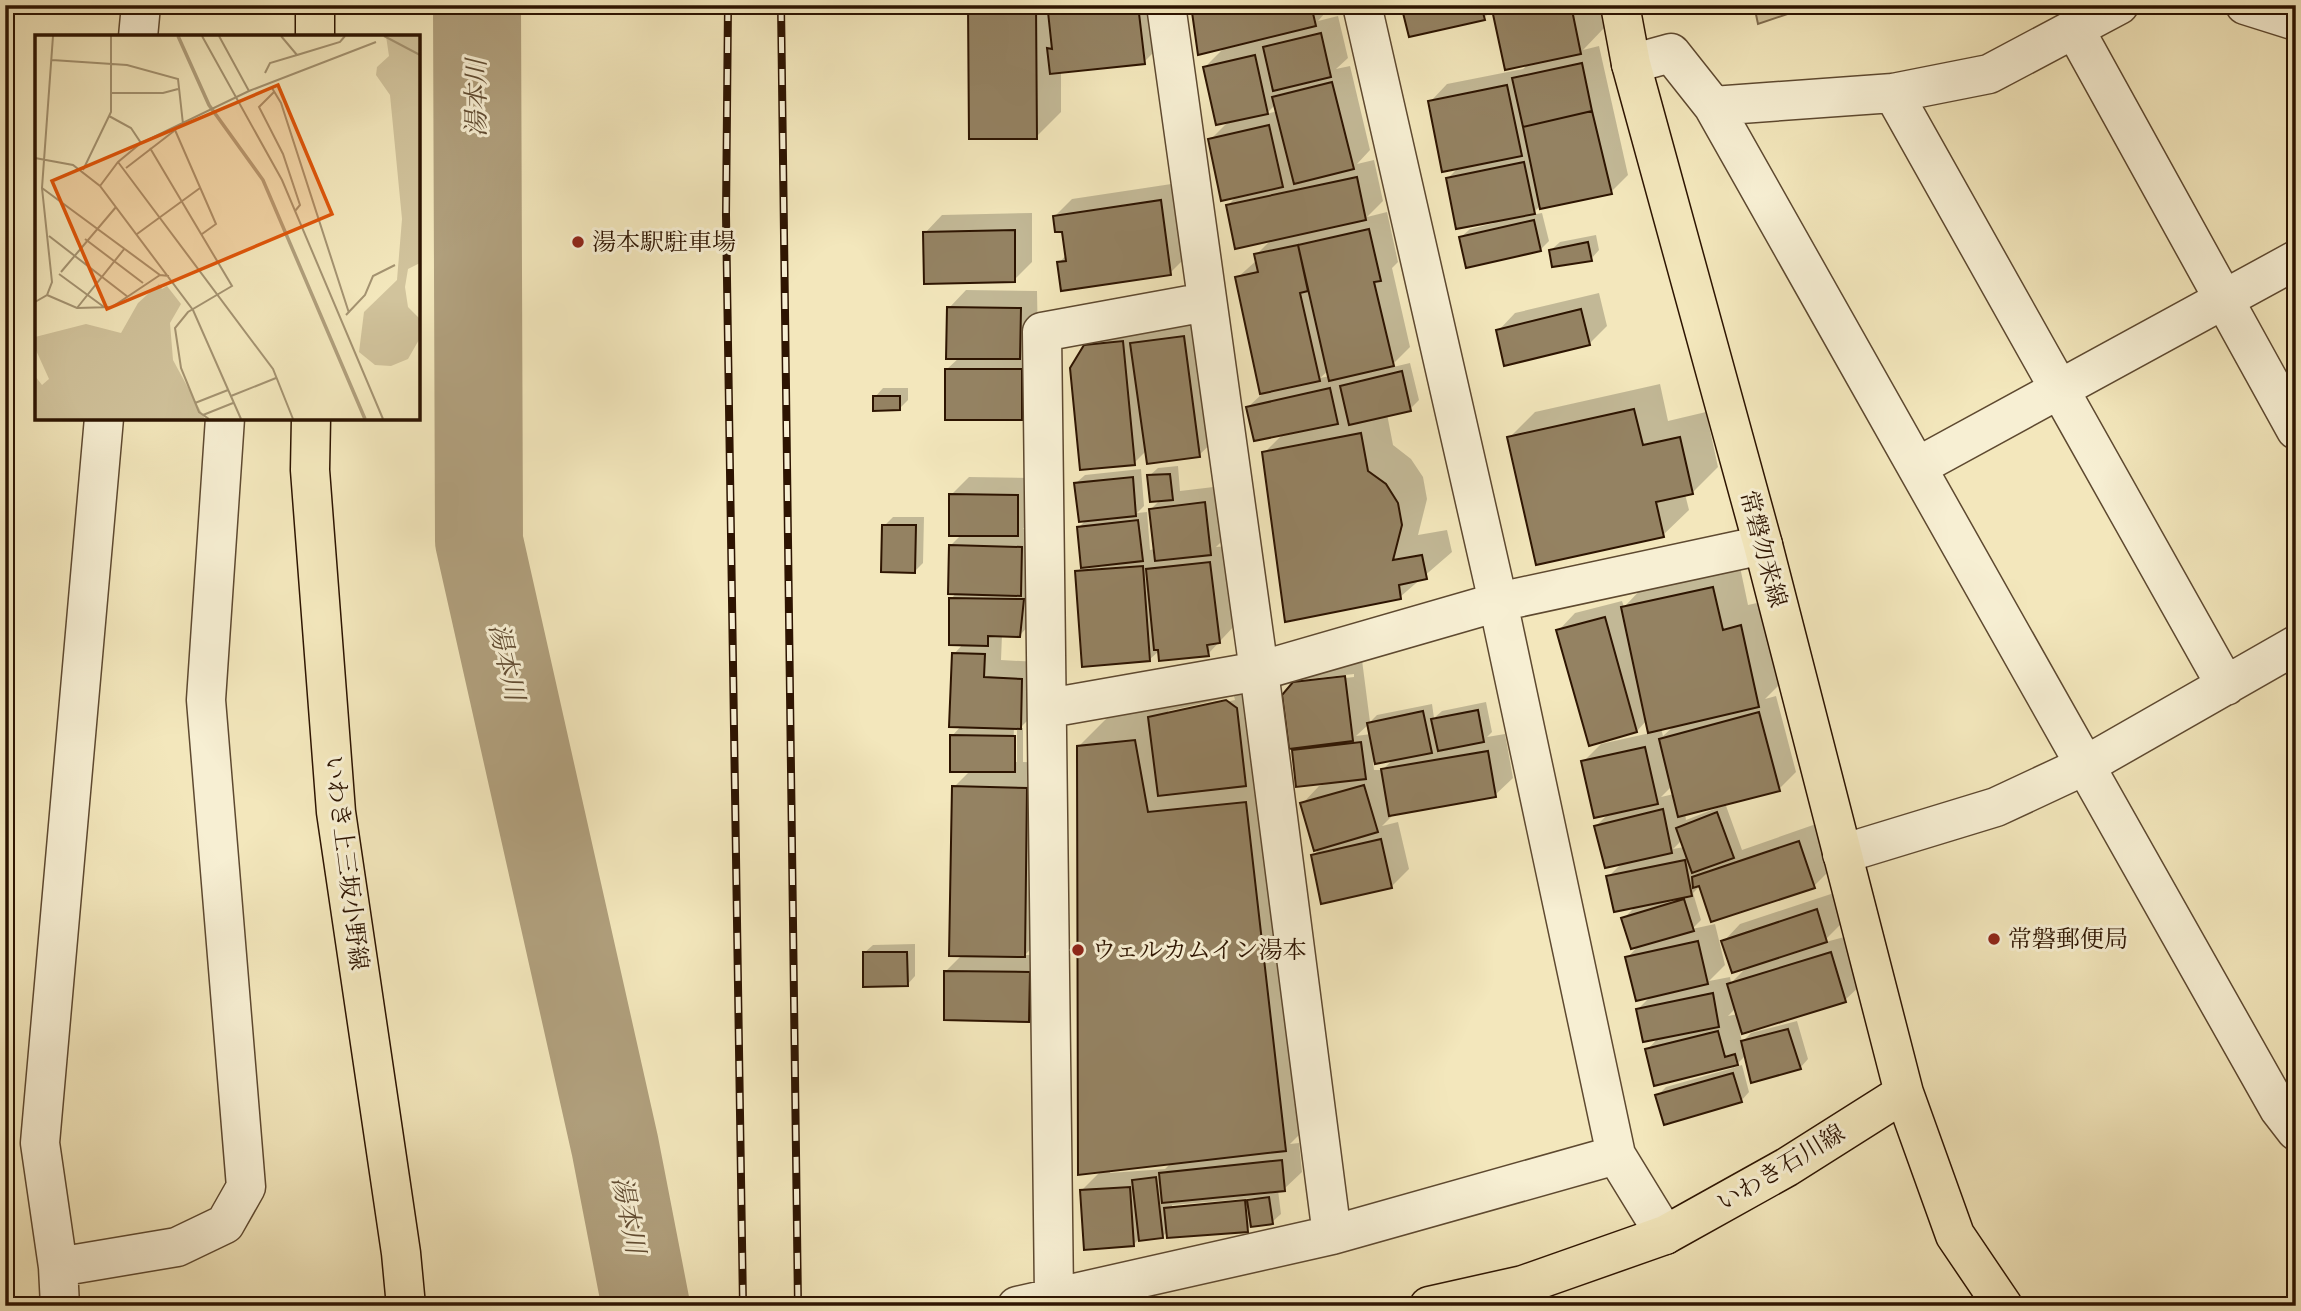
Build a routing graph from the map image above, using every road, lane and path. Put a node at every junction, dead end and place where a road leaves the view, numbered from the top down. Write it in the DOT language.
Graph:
graph roads {
  1 [pos="141,5"];
  2 [pos="315,5"];
  3 [pos="1166,5"];
  4 [pos="1362,5"];
  5 [pos="1620,5"];
  6 [pos="2119,5"];
  7 [pos="2245,5"];
  8 [pos="2296,21"];
  9 [pos="2075,30"];
  10 [pos="138,35"];
  11 [pos="315,35"];
  12 [pos="1631,64"];
  13 [pos="1893,93"];
  14 [pos="1713,106"];
  15 [pos="2296,260"];
  16 [pos="2224,300"];
  17 [pos="1206,302"];
  18 [pos="2059,389"];
  19 [pos="104,420"];
  20 [pos="225,420"];
  21 [pos="311,420"];
  22 [pos="2296,430"];
  23 [pos="1917,467"];
  24 [pos="1763,545"];
  25 [pos="1498,602"];
  26 [pos="2296,645"];
  27 [pos="1259,671"];
  28 [pos="2226,686"];
  29 [pos="1049,708"];
  30 [pos="2086,765"];
  31 [pos="1842,854"];
  32 [pos="1904,1093"];
  33 [pos="2296,1130"];
  34 [pos="1616,1155"];
  35 [pos="1332,1235"];
  36 [pos="1665,1235"];
  37 [pos="58,1267"];
  38 [pos="1054,1296"];
  39 [pos="1992,1302"];
  40 [pos="60,1306"];
  41 [pos="405,1306"];
  42 [pos="1017,1306"];
  43 [pos="1429,1306"];
  1 -- 10 [label="street"];
  2 -- 11 [label="main road"];
  3 -- 17 [label="street"];
  4 -- 25 [label="street"];
  5 -- 12 [label="main road, 常磐勿来線"];
  6 -- 9 [label="street"];
  7 -- 8 [label="street"];
  9 -- 13 [label="street"];
  9 -- 16 [label="street"];
  12 -- 14 [label="street"];
  12 -- 24 [label="main road, 常磐勿来線"];
  13 -- 14 [label="street"];
  13 -- 18 [label="street"];
  14 -- 23 [label="street"];
  15 -- 16 [label="street"];
  16 -- 18 [label="street"];
  16 -- 22 [label="street"];
  17 -- 27 [label="street"];
  17 -- 29 [label="street"];
  18 -- 23 [label="street"];
  18 -- 28 [label="street"];
  19 -- 37 [label="street"];
  20 -- 37 [label="street"];
  21 -- 41 [label="main road, いわき上三坂小野線"];
  23 -- 30 [label="street"];
  24 -- 25 [label="street"];
  24 -- 31 [label="main road, 常磐勿来線"];
  25 -- 27 [label="street"];
  25 -- 34 [label="street"];
  26 -- 28 [label="street"];
  27 -- 29 [label="street"];
  27 -- 35 [label="street"];
  28 -- 30 [label="street"];
  29 -- 38 [label="street"];
  30 -- 31 [label="street"];
  30 -- 33 [label="street"];
  31 -- 32 [label="main road, 常磐勿来線"];
  32 -- 36 [label="main road, いわき石川線"];
  32 -- 39 [label="main road"];
  34 -- 35 [label="street"];
  34 -- 36 [label="street"];
  35 -- 38 [label="street"];
  36 -- 43 [label="main road, いわき石川線"];
  37 -- 40 [label="street"];
  38 -- 42 [label="street"];
}
